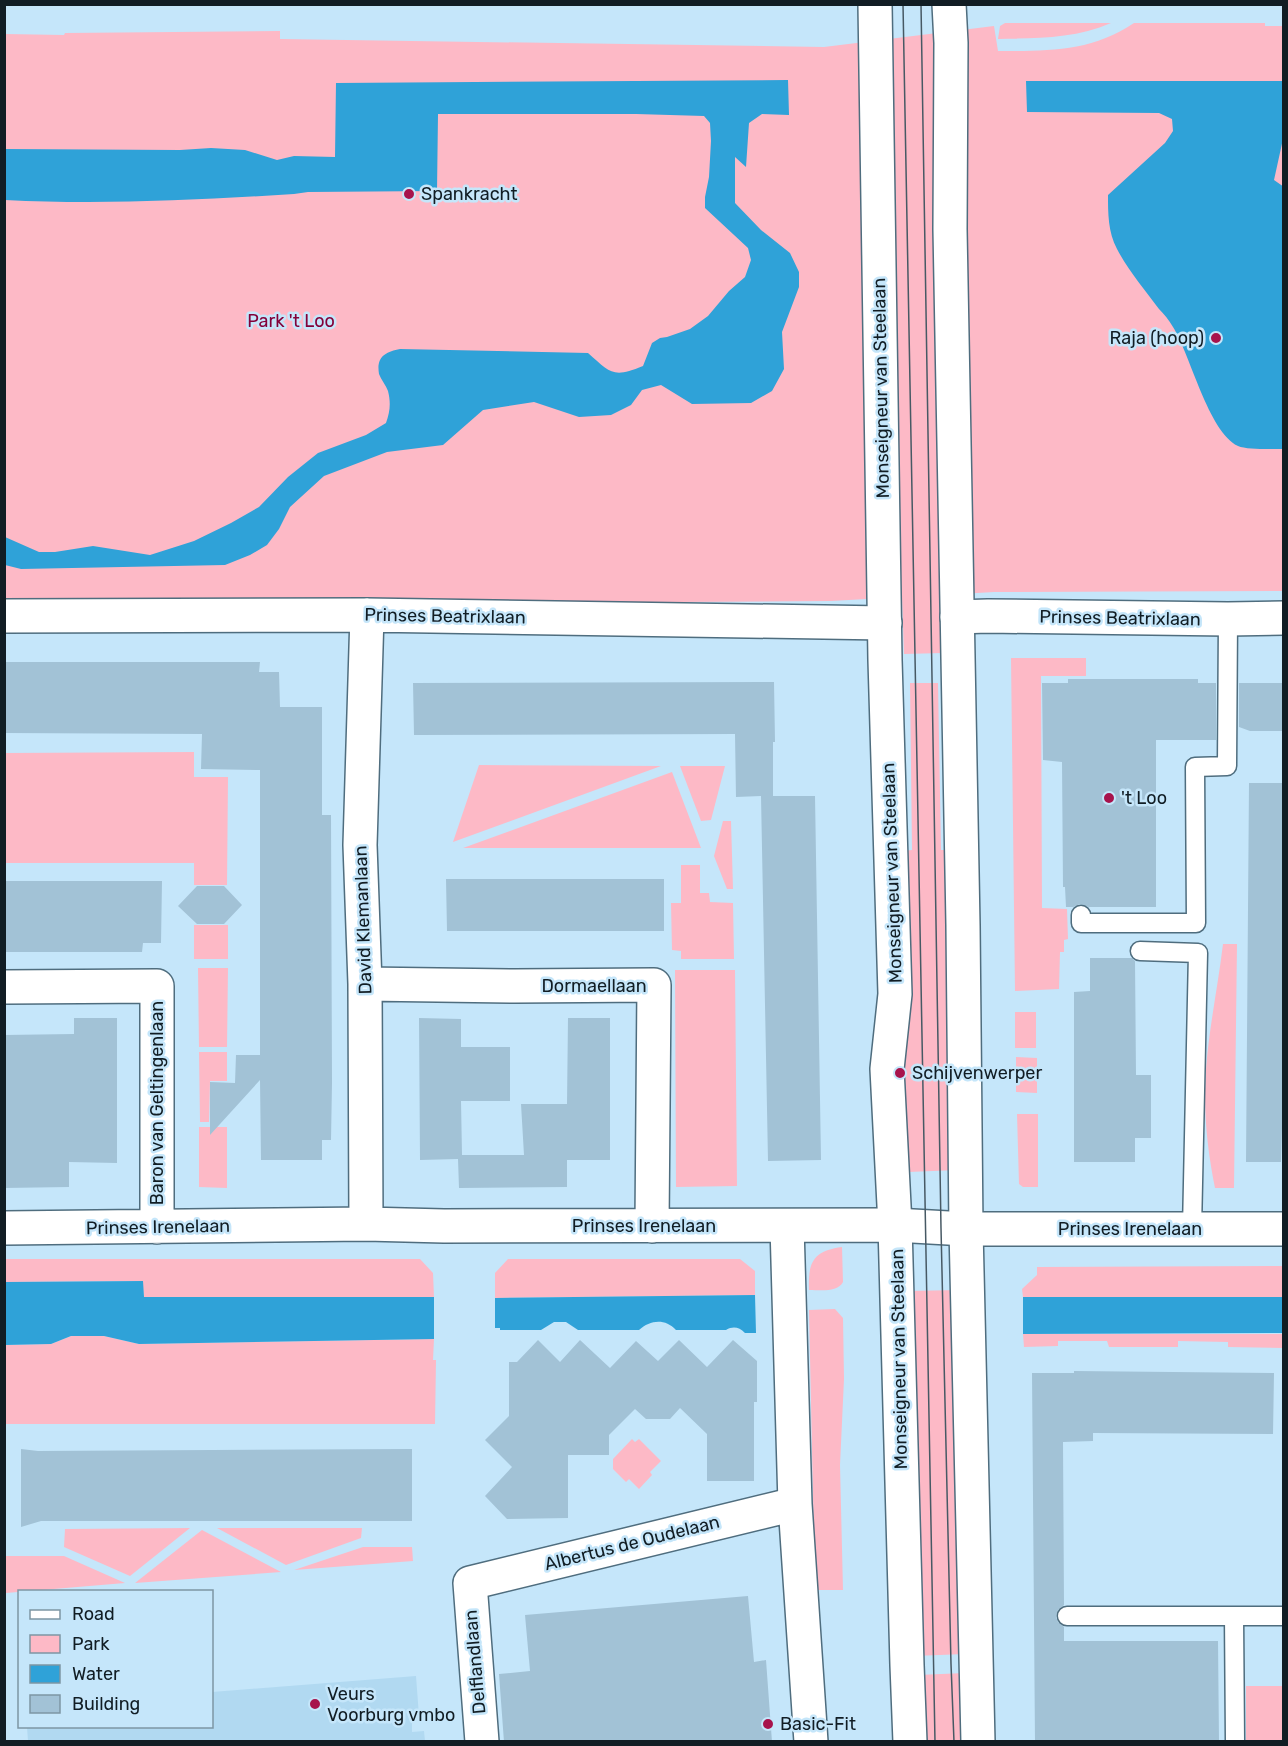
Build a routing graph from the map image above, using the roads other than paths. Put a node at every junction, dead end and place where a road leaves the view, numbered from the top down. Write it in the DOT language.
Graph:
graph roads {
  1 [pos="875,4"];
  2 [pos="949,4"];
  3 [pos="367,615"];
  4 [pos="4,616"];
  5 [pos="957,617"];
  6 [pos="1284,618"];
  7 [pos="1228,619"];
  8 [pos="885,623"];
  9 [pos="1081,915"];
  10 [pos="1140,951"];
  11 [pos="365,984"];
  12 [pos="4,987"];
  13 [pos="366,1224"];
  14 [pos="895,1225"];
  15 [pos="652,1226"];
  16 [pos="787,1226"];
  17 [pos="157,1227"];
  18 [pos="4,1228"];
  19 [pos="966,1229"];
  20 [pos="1192,1229"];
  21 [pos="1284,1229"];
  22 [pos="795,1504"];
  23 [pos="470,1583"];
  24 [pos="1067,1616"];
  25 [pos="1234,1616"];
  26 [pos="1284,1616"];
  27 [pos="482,1742"];
  28 [pos="811,1742"];
  29 [pos="910,1742"];
  30 [pos="978,1742"];
  31 [pos="1235,1742"];
  1 -- 8 [label="street, Monseigneur van Steelaan"];
  2 -- 5 [label="street"];
  3 -- 4 [label="street, Prinses Beatrixlaan"];
  3 -- 8 [label="street, Prinses Beatrixlaan"];
  3 -- 11 [label="street, David Klemanlaan"];
  5 -- 7 [label="street, Prinses Beatrixlaan"];
  5 -- 19 [label="street"];
  6 -- 7 [label="street, Prinses Beatrixlaan"];
  7 -- 9 [label="lane"];
  8 -- 14 [label="street, Monseigneur van Steelaan"];
  10 -- 20 [label="lane"];
  11 -- 13 [label="street, David Klemanlaan"];
  11 -- 15 [label="street, Dormaellaan"];
  12 -- 17 [label="street, Baron van Geltingenlaan"];
  13 -- 15 [label="street, Prinses Irenelaan"];
  13 -- 17 [label="street, Prinses Irenelaan"];
  14 -- 16 [label="street, Prinses Irenelaan"];
  14 -- 19 [label="street, Prinses Irenelaan"];
  14 -- 29 [label="street, Monseigneur van Steelaan"];
  15 -- 16 [label="street, Prinses Irenelaan"];
  16 -- 22 [label="street"];
  17 -- 18 [label="street, Prinses Irenelaan"];
  19 -- 20 [label="street, Prinses Irenelaan"];
  19 -- 30 [label="street"];
  20 -- 21 [label="street, Prinses Irenelaan"];
  22 -- 23 [label="street, Albertus de Oudelaan"];
  22 -- 28 [label="street"];
  23 -- 27 [label="street, Delflandlaan"];
  24 -- 25 [label="lane"];
  25 -- 26 [label="lane"];
  25 -- 31 [label="lane"];
}
